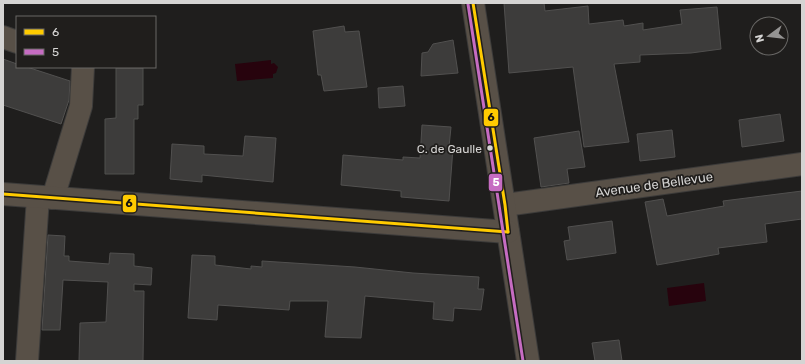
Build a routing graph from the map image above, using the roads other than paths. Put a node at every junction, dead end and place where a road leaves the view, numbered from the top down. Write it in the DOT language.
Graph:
graph roads {
  1 [pos="473,3"];
  2 [pos="3,37"];
  3 [pos="16,42"];
  4 [pos="83,68"];
  5 [pos="802,164"];
  6 [pos="3,194"];
  7 [pos="46,197"];
  8 [pos="505,205"];
  9 [pos="508,232"];
  10 [pos="27,361"];
  11 [pos="528,361"];
  1 -- 8 [label="street"];
  2 -- 3 [label="street"];
  4 -- 7 [label="street"];
  5 -- 8 [label="street, Avenue de Bellevue"];
  6 -- 7 [label="street"];
  7 -- 9 [label="street"];
  7 -- 10 [label="street"];
  8 -- 9 [label="street"];
  9 -- 11 [label="street"];
}
